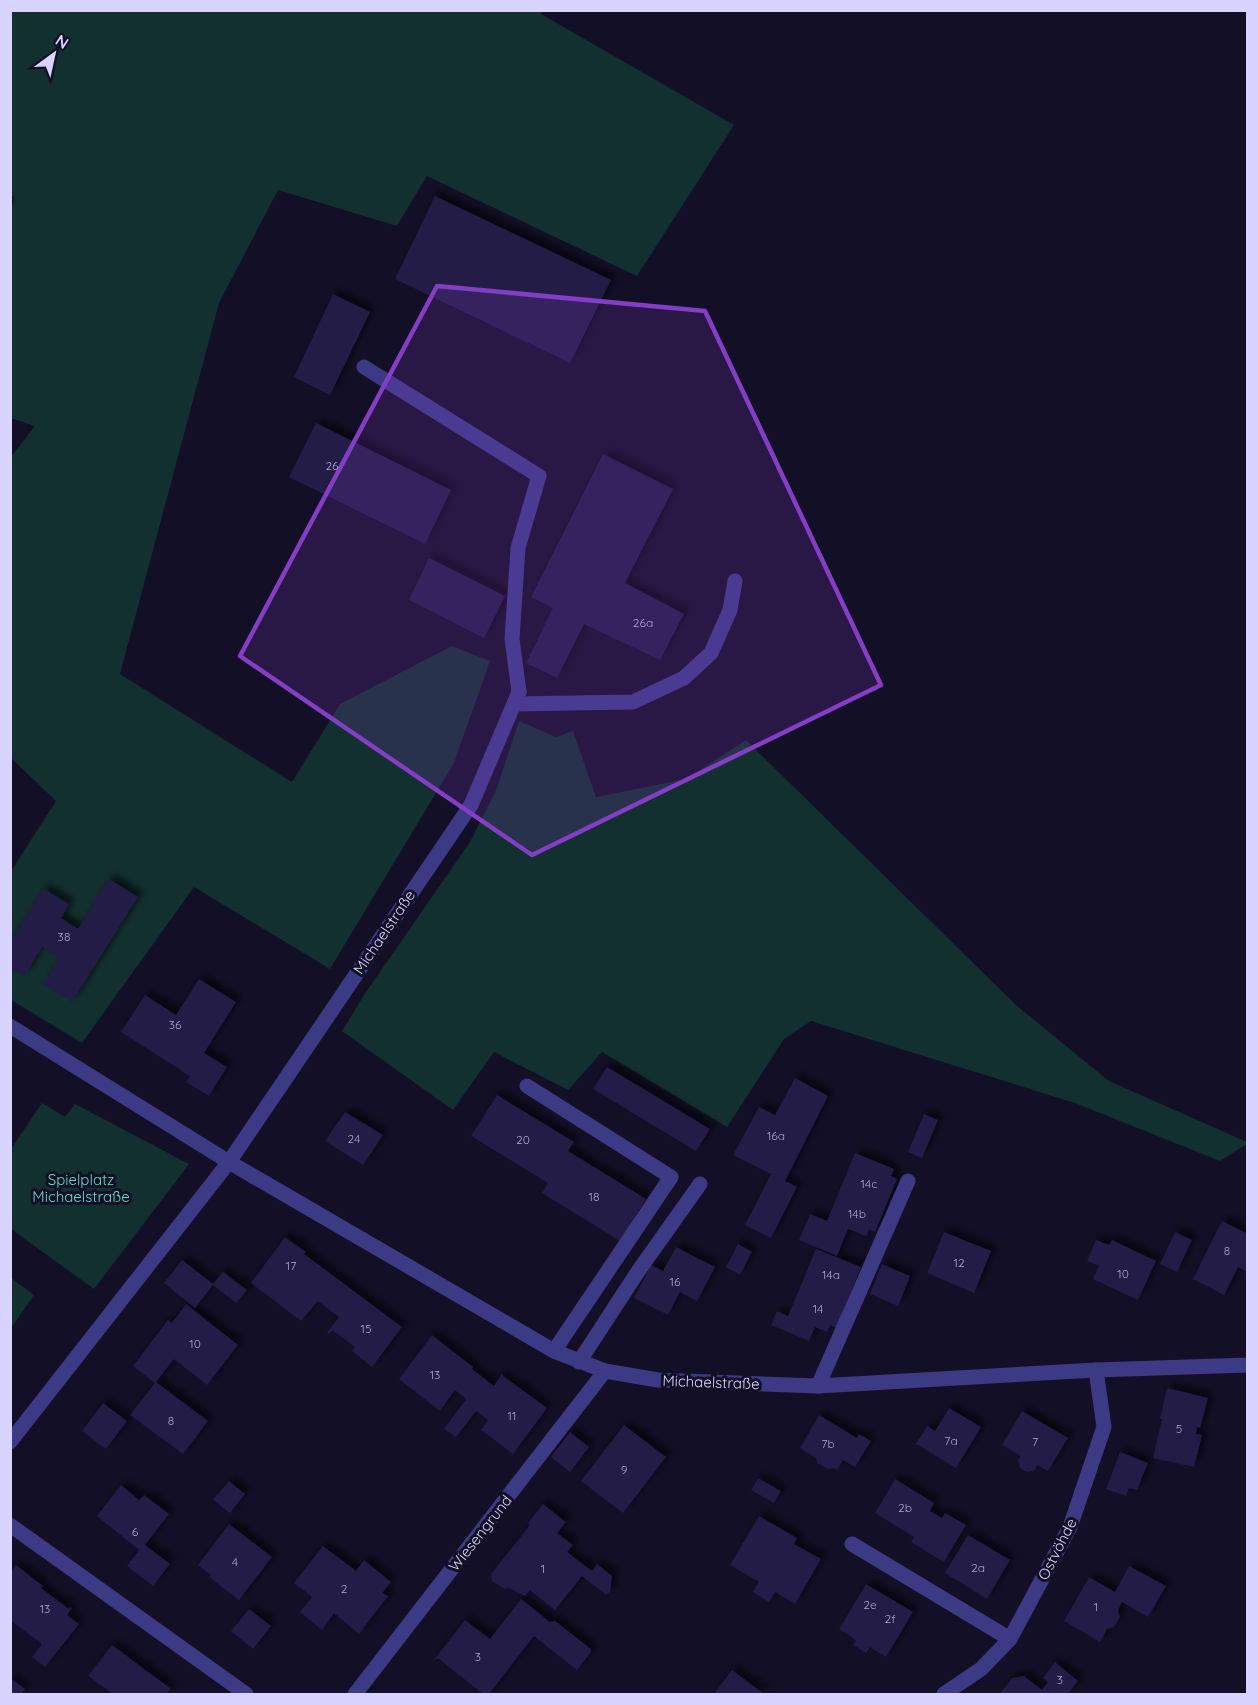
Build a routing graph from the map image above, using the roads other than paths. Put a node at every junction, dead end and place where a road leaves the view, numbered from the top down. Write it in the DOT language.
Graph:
graph roads {
  1 [pos="364,367"];
  2 [pos="735,581"];
  3 [pos="516,698"];
  4 [pos="10,1026"];
  5 [pos="527,1086"];
  6 [pos="229,1162"];
  7 [pos="908,1181"];
  8 [pos="700,1184"];
  9 [pos="554,1351"];
  10 [pos="579,1362"];
  11 [pos="1248,1365"];
  12 [pos="1096,1370"];
  13 [pos="605,1371"];
  14 [pos="818,1386"];
  15 [pos="10,1442"];
  16 [pos="10,1525"];
  17 [pos="852,1544"];
  18 [pos="1010,1639"];
  19 [pos="246,1695"];
  20 [pos="355,1695"];
  21 [pos="944,1695"];
  1 -- 3 [label="street"];
  2 -- 3 [label="street"];
  3 -- 6 [label="street, Michaelstraße"];
  4 -- 6 [label="street, Michaelstraße"];
  5 -- 9 [label="street"];
  6 -- 9 [label="street, Michaelstraße"];
  6 -- 15 [label="street"];
  7 -- 14 [label="street"];
  8 -- 10 [label="street"];
  9 -- 10 [label="street, Michaelstraße"];
  10 -- 13 [label="street, Michaelstraße"];
  11 -- 12 [label="street, Michaelstraße"];
  12 -- 14 [label="street, Michaelstraße"];
  12 -- 18 [label="street, Ostvöhde"];
  13 -- 14 [label="street, Michaelstraße"];
  13 -- 20 [label="street, Wiesengrund"];
  16 -- 19 [label="street"];
  17 -- 18 [label="street"];
  18 -- 21 [label="street, Ostvöhde"];
}
